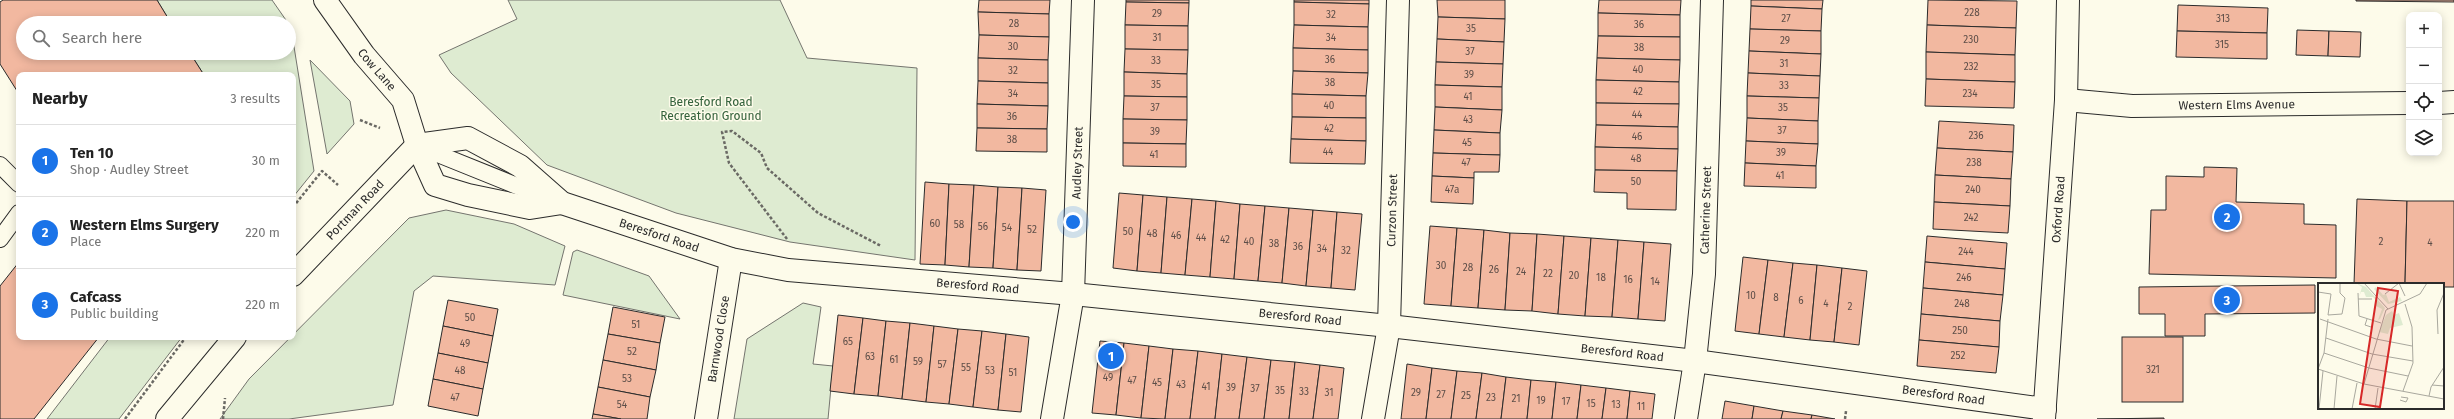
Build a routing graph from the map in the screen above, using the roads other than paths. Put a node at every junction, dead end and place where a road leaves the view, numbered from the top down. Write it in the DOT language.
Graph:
graph roads {
  1 [pos="325,0"];
  2 [pos="1083,0"];
  3 [pos="1398,0"];
  4 [pos="1712,0"];
  5 [pos="2068,0"];
  6 [pos="2066,100"];
  7 [pos="2442,102"];
  8 [pos="2454,102"];
  9 [pos="2406,103"];
  10 [pos="417,145"];
  11 [pos="0,165"];
  12 [pos="16,181"];
  13 [pos="562,204"];
  14 [pos="16,217"];
  15 [pos="0,239"];
  16 [pos="731,259"];
  17 [pos="296,273"];
  18 [pos="1073,294"];
  19 [pos="1389,326"];
  20 [pos="233,340"];
  21 [pos="1695,361"];
  22 [pos="2044,414"];
  23 [pos="167,419"];
  24 [pos="706,419"];
  25 [pos="1052,419"];
  26 [pos="1373,419"];
  27 [pos="1686,419"];
  1 -- 10 [label="street, Cow Lane"];
  2 -- 18 [label="street, Audley Street"];
  3 -- 19 [label="street, Curzon Street"];
  4 -- 21 [label="street, Catherine Street"];
  5 -- 6 [label="street, Oxford Road"];
  6 -- 9 [label="street, Western Elms Avenue"];
  6 -- 22 [label="street, Oxford Road"];
  7 -- 8 [label="street"];
  10 -- 13 [label="street, Beresford Road"];
  10 -- 13 [label="street, Beresford Road"];
  10 -- 17 [label="street, Portman Road"];
  11 -- 12 [label="lane"];
  13 -- 16 [label="street, Beresford Road"];
  14 -- 15 [label="lane"];
  16 -- 18 [label="street, Beresford Road"];
  16 -- 24 [label="street, Barnwood Close"];
  18 -- 19 [label="street, Beresford Road"];
  18 -- 25 [label="street, Audley Street"];
  19 -- 21 [label="street, Beresford Road"];
  19 -- 26 [label="street, Curzon Street"];
  20 -- 23 [label="street"];
  21 -- 22 [label="street, Beresford Road"];
  21 -- 27 [label="street, Catherine Street"];
}
